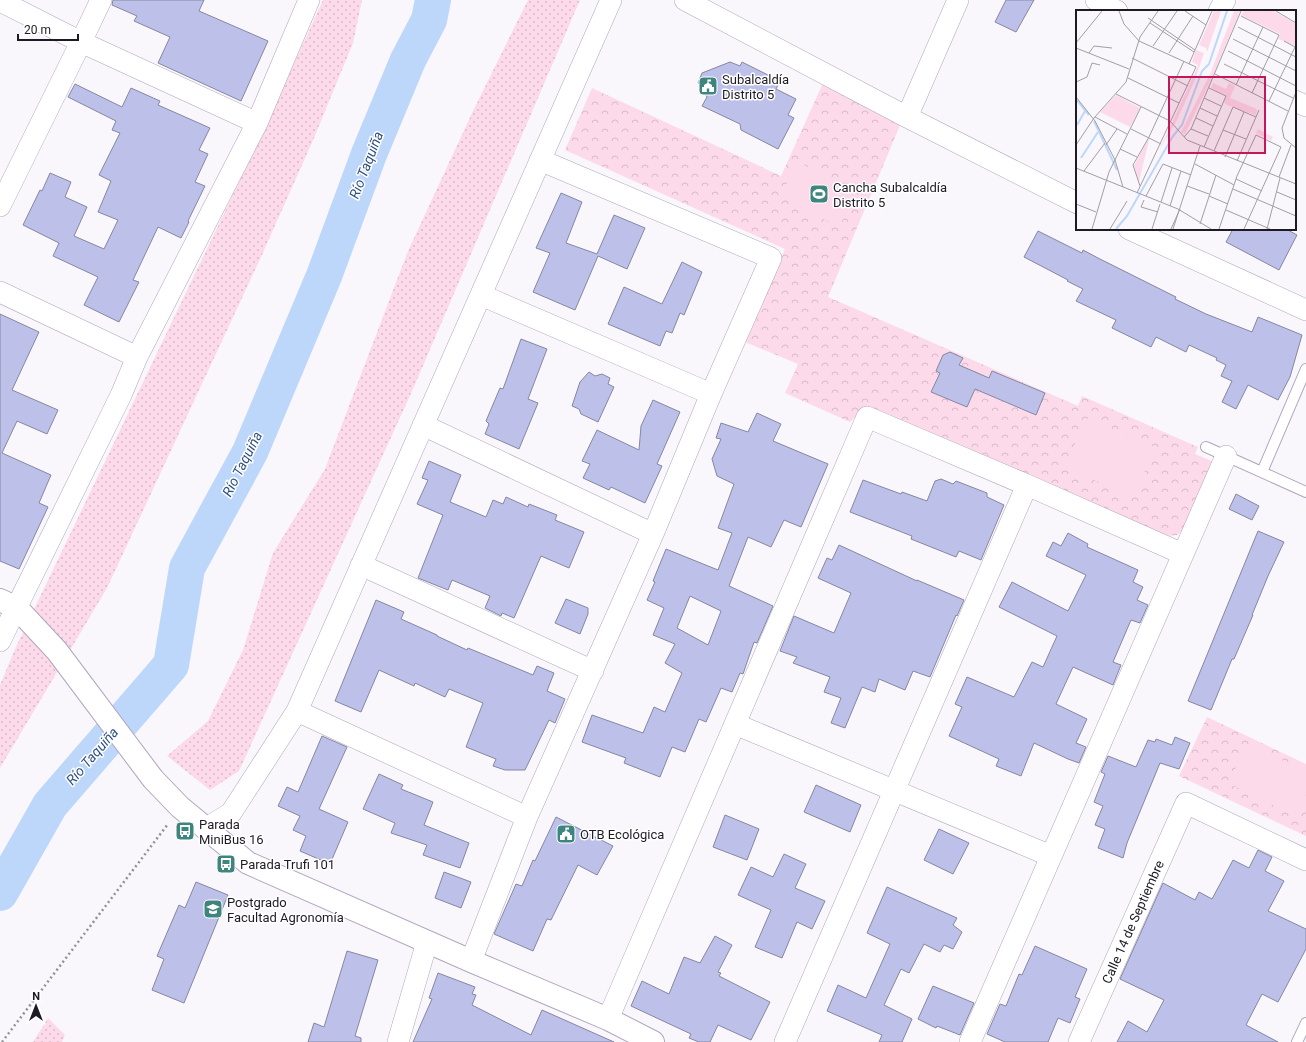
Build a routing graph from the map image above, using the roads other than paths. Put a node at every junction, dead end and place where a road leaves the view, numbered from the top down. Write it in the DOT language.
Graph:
graph roads {
  1 [pos="101,0"];
  2 [pos="309,0"];
  3 [pos="611,0"];
  4 [pos="684,0"];
  5 [pos="958,0"];
  6 [pos="1096,0"];
  7 [pos="1225,0"];
  8 [pos="0,1"];
  9 [pos="1115,10"];
  10 [pos="1220,10"];
  11 [pos="82,42"];
  12 [pos="1296,101"];
  13 [pos="1306,106"];
  14 [pos="907,116"];
  15 [pos="257,123"];
  16 [pos="540,160"];
  17 [pos="1076,202"];
  18 [pos="0,206"];
  19 [pos="1131,230"];
  20 [pos="0,292"];
  21 [pos="481,295"];
  22 [pos="1306,310"];
  23 [pos="137,357"];
  24 [pos="1306,368"];
  25 [pos="711,394"];
  26 [pos="423,425"];
  27 [pos="1206,447"];
  28 [pos="1226,456"];
  29 [pos="1262,472"];
  30 [pos="1027,485"];
  31 [pos="1306,492"];
  32 [pos="653,534"];
  33 [pos="1183,554"];
  34 [pos="362,565"];
  35 [pos="8,604"];
  36 [pos="0,641"];
  37 [pos="593,671"];
  38 [pos="297,711"];
  39 [pos="735,724"];
  40 [pos="894,791"];
  41 [pos="528,817"];
  42 [pos="205,829"];
  43 [pos="1051,856"];
  44 [pos="1306,860"];
  45 [pos="427,942"];
  46 [pos="471,961"];
  47 [pos="608,1019"];
  48 [pos="1306,1023"];
  49 [pos="640,1039"];
  50 [pos="398,1042"];
  51 [pos="786,1042"];
  52 [pos="970,1042"];
  53 [pos="1079,1042"];
  54 [pos="1297,1042"];
  1 -- 11 [label="street"];
  2 -- 15 [label="street"];
  3 -- 16 [label="street"];
  4 -- 14 [label="street"];
  5 -- 14 [label="street"];
  6 -- 9 [label="street"];
  7 -- 10 [label="street"];
  8 -- 11 [label="street"];
  11 -- 15 [label="street"];
  11 -- 18 [label="street"];
  12 -- 13 [label="street"];
  14 -- 17 [label="street"];
  15 -- 23 [label="street"];
  16 -- 21 [label="street"];
  16 -- 25 [label="street"];
  19 -- 22 [label="street"];
  20 -- 23 [label="street"];
  21 -- 25 [label="street"];
  21 -- 26 [label="street"];
  23 -- 35 [label="street"];
  24 -- 29 [label="lane"];
  25 -- 32 [label="street"];
  26 -- 32 [label="street"];
  26 -- 34 [label="street"];
  27 -- 28 [label="lane"];
  28 -- 29 [label="lane"];
  28 -- 33 [label="street"];
  29 -- 31 [label="lane"];
  30 -- 33 [label="street"];
  30 -- 39 [label="street"];
  30 -- 40 [label="street"];
  32 -- 37 [label="street"];
  33 -- 43 [label="street"];
  34 -- 37 [label="street"];
  34 -- 38 [label="street"];
  35 -- 36 [label="street"];
  35 -- 42 [label="street"];
  37 -- 41 [label="street"];
  38 -- 41 [label="street"];
  38 -- 42 [label="street"];
  39 -- 40 [label="street"];
  39 -- 47 [label="street"];
  40 -- 43 [label="street"];
  40 -- 51 [label="street"];
  41 -- 46 [label="street"];
  42 -- 45 [label="street"];
  43 -- 52 [label="street"];
  44 -- 53 [label="street, Calle 14 de Septiembre"];
  45 -- 46 [label="street"];
  45 -- 50 [label="street"];
  46 -- 47 [label="street"];
  47 -- 49 [label="street"];
  48 -- 54 [label="lane"];
}
